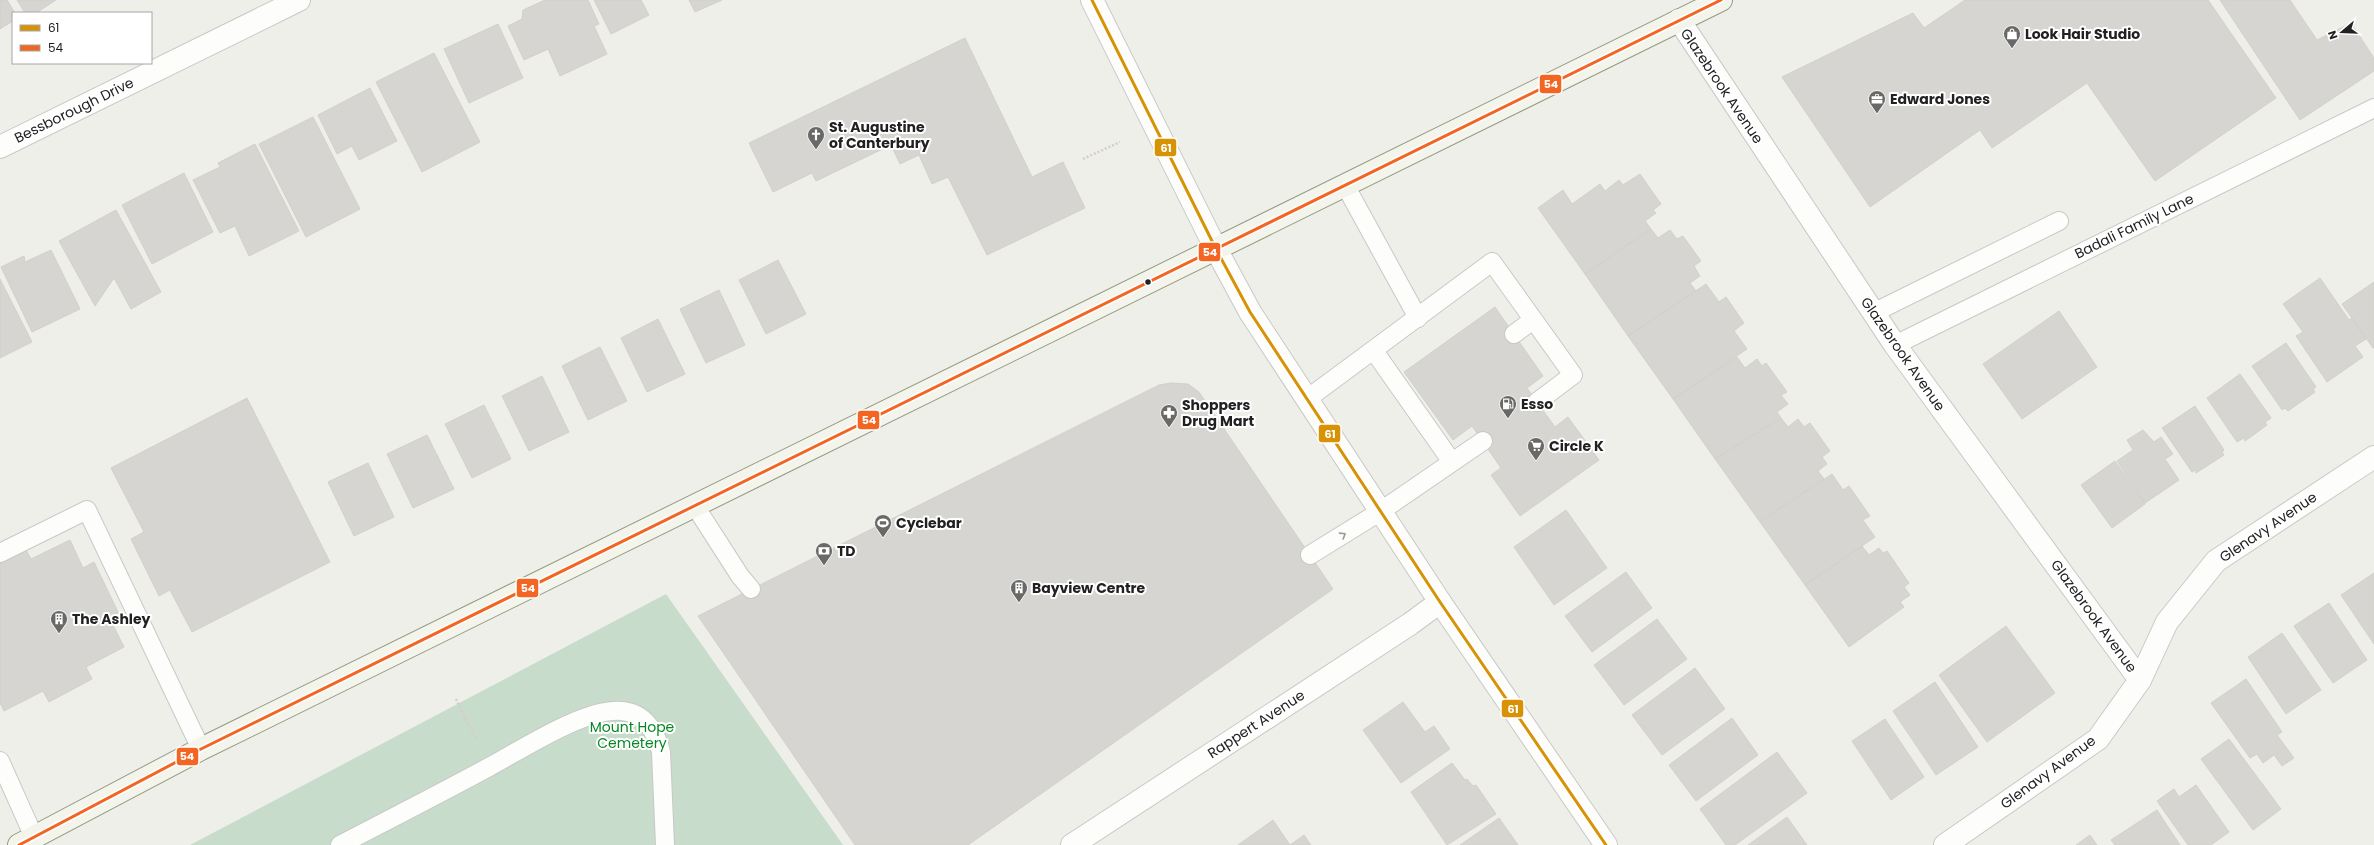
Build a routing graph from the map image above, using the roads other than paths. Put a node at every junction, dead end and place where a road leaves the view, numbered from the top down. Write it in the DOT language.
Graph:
graph roads {
  1 [pos="298,0"];
  2 [pos="1092,0"];
  3 [pos="1722,0"];
  4 [pos="1678,20"];
  5 [pos="2374,108"];
  6 [pos="0,147"];
  7 [pos="1345,185"];
  8 [pos="2058,221"];
  9 [pos="1216,249"];
  10 [pos="1873,313"];
  11 [pos="1418,318"];
  12 [pos="1533,320"];
  13 [pos="1514,334"];
  14 [pos="1895,345"];
  15 [pos="1374,351"];
  16 [pos="1307,399"];
  17 [pos="1537,402"];
  18 [pos="1483,441"];
  19 [pos="2374,457"];
  20 [pos="1452,462"];
  21 [pos="695,506"];
  22 [pos="1381,511"];
  23 [pos="0,553"];
  24 [pos="1310,555"];
  25 [pos="751,589"];
  26 [pos="1440,602"];
  27 [pos="2140,680"];
  28 [pos="201,749"];
  29 [pos="0,761"];
  30 [pos="26,841"];
  31 [pos="340,845"];
  32 [pos="665,845"];
  33 [pos="1072,845"];
  34 [pos="1606,845"];
  35 [pos="1945,845"];
  1 -- 6 [label="street, Bessborough Drive"];
  2 -- 9 [label="street"];
  3 -- 4 [label="main road"];
  4 -- 7 [label="main road"];
  4 -- 10 [label="street, Glazebrook Avenue"];
  5 -- 14 [label="lane, Badali Family Lane"];
  7 -- 9 [label="main road"];
  7 -- 11 [label="lane"];
  8 -- 10 [label="lane"];
  9 -- 16 [label="street"];
  9 -- 21 [label="main road"];
  10 -- 14 [label="street, Glazebrook Avenue"];
  11 -- 12 [label="lane"];
  11 -- 15 [label="lane"];
  12 -- 13 [label="lane"];
  12 -- 17 [label="lane"];
  14 -- 27 [label="street, Glazebrook Avenue"];
  15 -- 16 [label="lane"];
  15 -- 20 [label="lane"];
  16 -- 22 [label="street"];
  18 -- 20 [label="lane"];
  19 -- 27 [label="street, Glenavy Avenue"];
  20 -- 22 [label="lane"];
  21 -- 25 [label="lane"];
  21 -- 28 [label="main road"];
  24 -- 22 [label="lane, one-way"];
  22 -- 26 [label="street"];
  23 -- 28 [label="lane"];
  26 -- 33 [label="street, Rappert Avenue"];
  26 -- 34 [label="street"];
  27 -- 35 [label="street, Glenavy Avenue"];
  28 -- 30 [label="main road"];
  29 -- 30 [label="lane"];
  31 -- 32 [label="lane"];
}
